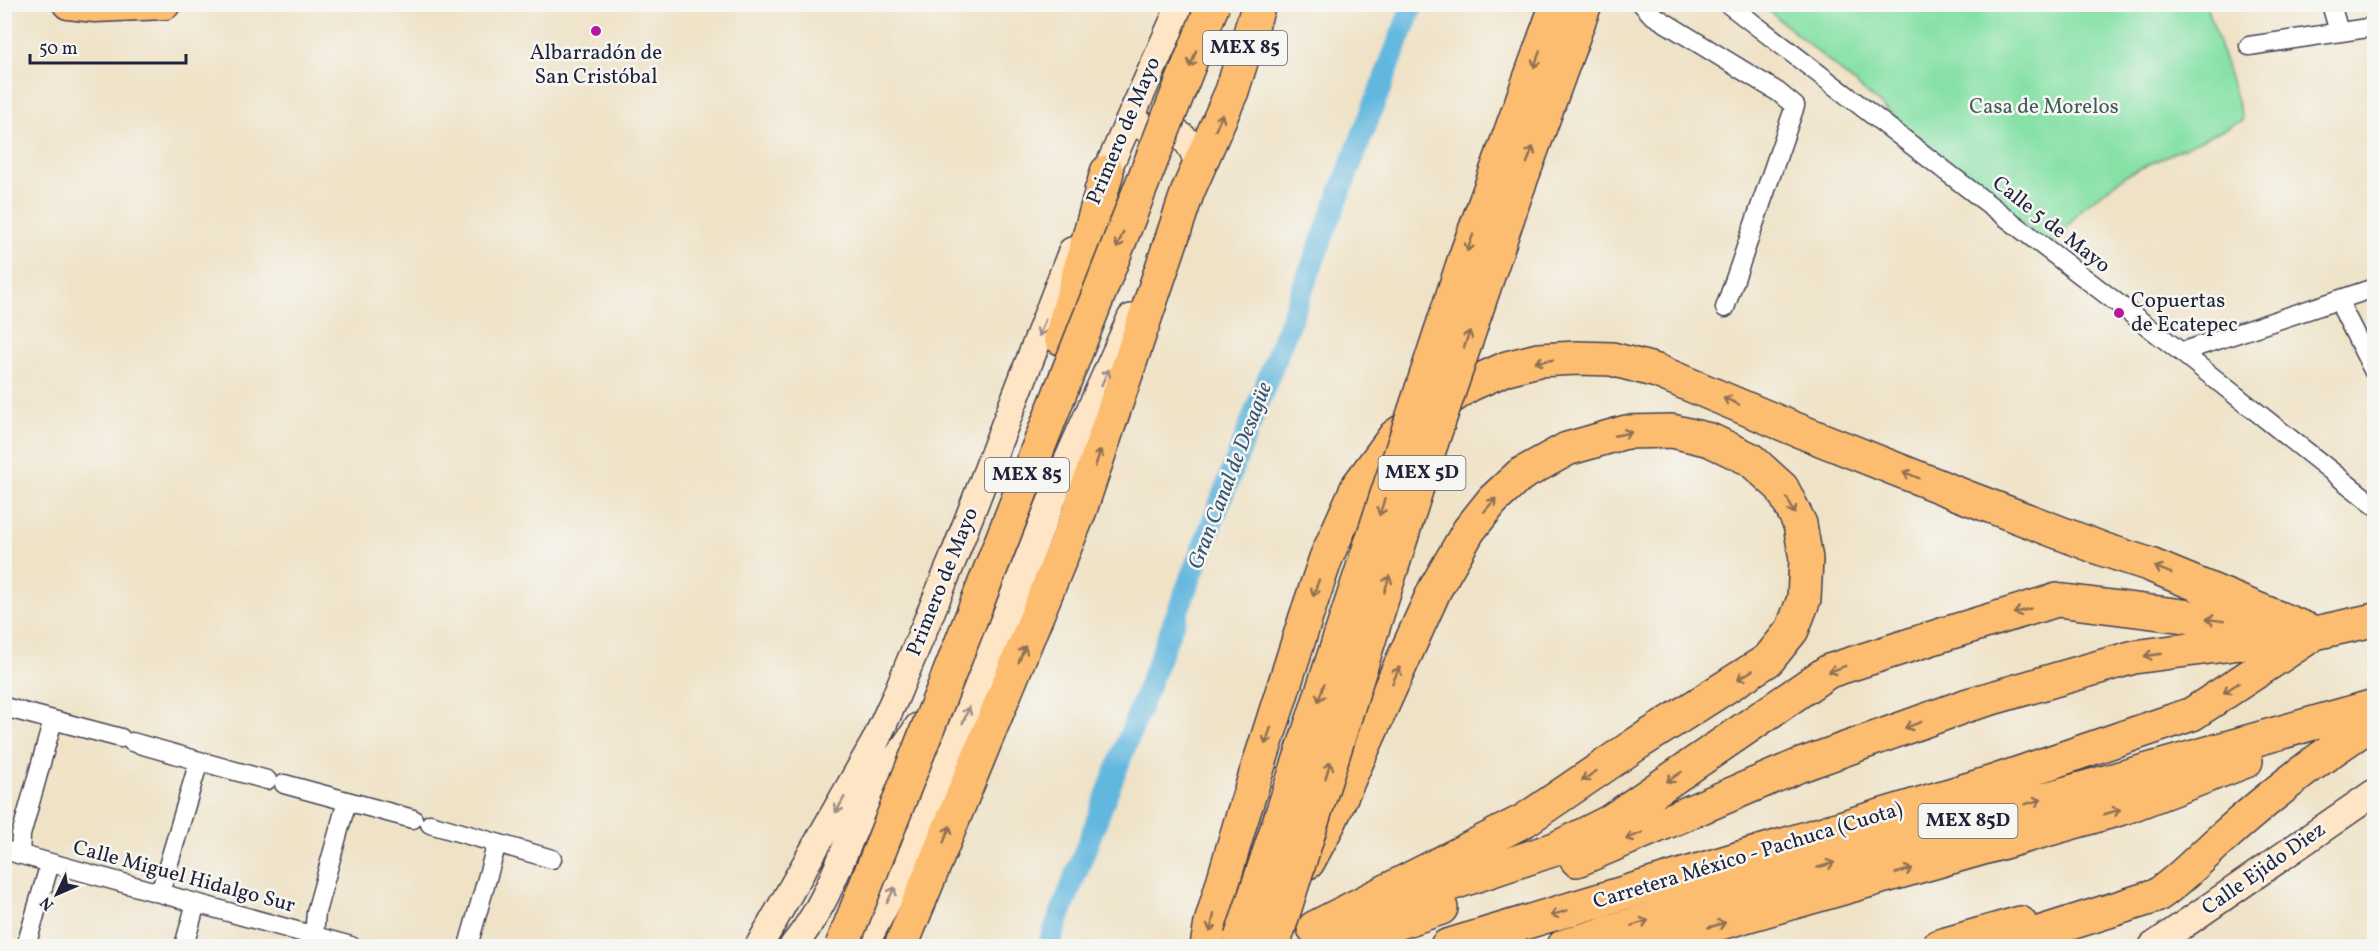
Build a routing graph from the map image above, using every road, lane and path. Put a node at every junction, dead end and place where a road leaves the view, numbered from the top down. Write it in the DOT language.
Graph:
graph roads {
  1 [pos="68,4"];
  2 [pos="165,4"];
  3 [pos="1181,4"];
  4 [pos="1213,4"];
  5 [pos="1258,4"];
  6 [pos="1557,4"];
  7 [pos="1585,4"];
  8 [pos="1642,4"];
  9 [pos="1728,4"];
  10 [pos="2331,4"];
  11 [pos="2374,27"];
  12 [pos="2339,32"];
  13 [pos="2249,46"];
  14 [pos="1112,158"];
  15 [pos="1193,180"];
  16 [pos="2374,288"];
  17 [pos="2338,300"];
  18 [pos="1725,309"];
  19 [pos="2181,352"];
  20 [pos="2374,372"];
  21 [pos="1064,469"];
  22 [pos="2374,505"];
  23 [pos="2374,620"];
  24 [pos="2314,633"];
  25 [pos="2374,706"];
  26 [pos="4,707"];
  27 [pos="2374,711"];
  28 [pos="53,720"];
  29 [pos="2374,722"];
  30 [pos="875,742"];
  31 [pos="199,761"];
  32 [pos="2301,773"];
  33 [pos="2374,793"];
  34 [pos="346,801"];
  35 [pos="861,814"];
  36 [pos="2218,842"];
  37 [pos="497,843"];
  38 [pos="12,853"];
  39 [pos="552,858"];
  40 [pos="50,863"];
  41 [pos="160,893"];
  42 [pos="1289,898"];
  43 [pos="196,903"];
  44 [pos="314,936"];
  45 [pos="1322,937"];
  46 [pos="26,946"];
  47 [pos="184,946"];
  48 [pos="345,946"];
  49 [pos="468,946"];
  50 [pos="759,946"];
  51 [pos="793,946"];
  52 [pos="830,946"];
  53 [pos="842,946"];
  54 [pos="864,946"];
  55 [pos="901,946"];
  56 [pos="1207,946"];
  57 [pos="1238,946"];
  58 [pos="1255,946"];
  59 [pos="1273,946"];
  60 [pos="1447,946"];
  61 [pos="1564,946"];
  62 [pos="1640,946"];
  63 [pos="1939,946"];
  64 [pos="1998,946"];
  65 [pos="2059,946"];
  66 [pos="2153,946"];
  1 -- 2 [label="main road"];
  3 -- 14 [label="main road, Primero de Mayo"];
  4 -- 53 [label="highway, MEX 85, one-way, bridge"];
  15 -- 5 [label="highway, MEX 85, one-way"];
  6 -- 57 [label="highway, MEX 5D, one-way, bridge"];
  42 -- 7 [label="highway, MEX 5D, one-way, bridge"];
  8 -- 18 [label="street"];
  9 -- 19 [label="street, Calle 5 de Mayo"];
  10 -- 12 [label="street"];
  11 -- 12 [label="street"];
  12 -- 13 [label="street"];
  14 -- 15 [label="main road"];
  14 -- 30 [label="main road, Primero de Mayo, one-way"];
  14 -- 52 [label="highway"];
  21 -- 15 [label="main road, one-way"];
  55 -- 15 [label="highway, MEX 85, one-way"];
  16 -- 17 [label="street"];
  17 -- 19 [label="street"];
  17 -- 20 [label="street"];
  19 -- 22 [label="street, Calle 5 de Mayo"];
  21 -- 35 [label="main road"];
  54 -- 21 [label="main road, one-way"];
  23 -- 24 [label="highway, Carretera México - Pachuca (Cuota) / MEX 85D"];
  24 -- 45 [label="highway, one-way"];
  24 -- 45 [label="highway, one-way"];
  24 -- 56 [label="highway, one-way"];
  24 -- 60 [label="highway, Carretera México - Pachuca (Cuota) / MEX 85D, one-way"];
  61 -- 25 [label="highway, Carretera México - Pachuca (Cuota) / MEX 85D, one-way"];
  26 -- 28 [label="street"];
  62 -- 27 [label="highway, one-way"];
  28 -- 31 [label="street"];
  28 -- 38 [label="street"];
  29 -- 32 [label="highway"];
  30 -- 35 [label="main road"];
  30 -- 50 [label="main road, Primero de Mayo, one-way"];
  31 -- 34 [label="street"];
  31 -- 41 [label="street"];
  32 -- 36 [label="highway"];
  32 -- 65 [label="highway"];
  33 -- 66 [label="main road, Calle Ejido Diez"];
  34 -- 37 [label="street"];
  34 -- 44 [label="street"];
  35 -- 51 [label="main road"];
  36 -- 63 [label="highway"];
  36 -- 64 [label="highway"];
  37 -- 39 [label="street"];
  37 -- 49 [label="street"];
  38 -- 40 [label="street, Calle Miguel Hidalgo Sur"];
  40 -- 41 [label="street, Calle Miguel Hidalgo Sur"];
  40 -- 46 [label="street"];
  41 -- 43 [label="street, Calle Miguel Hidalgo Sur"];
  42 -- 45 [label="highway, one-way, bridge"];
  42 -- 59 [label="highway, MEX 5D, bridge"];
  43 -- 44 [label="street, Calle Miguel Hidalgo Sur"];
  43 -- 47 [label="street"];
  44 -- 48 [label="street, Calle Miguel Hidalgo Sur"];
  45 -- 58 [label="highway"];
}
